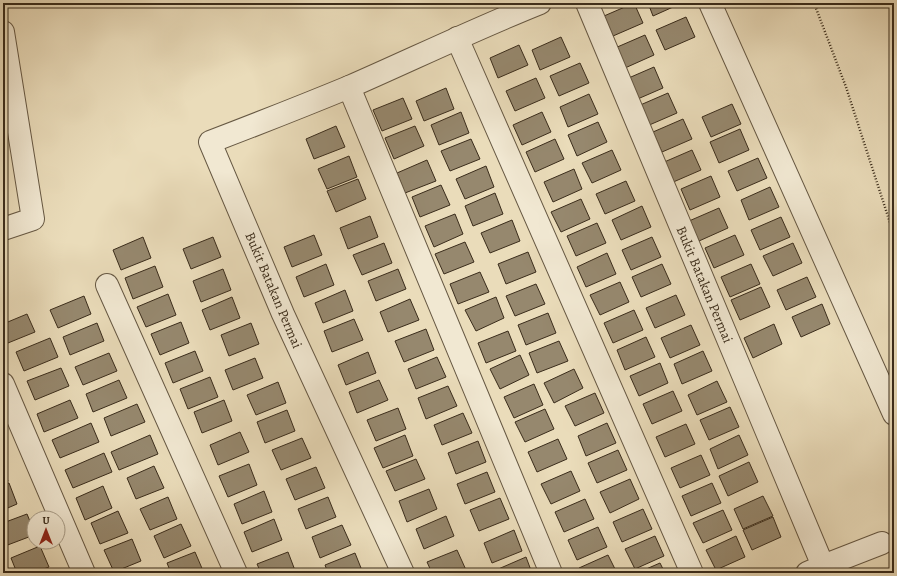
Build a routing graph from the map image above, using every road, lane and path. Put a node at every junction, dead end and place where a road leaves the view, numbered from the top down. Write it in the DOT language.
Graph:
graph roads {
  1 [pos="540,3"];
  2 [pos="587,3"];
  3 [pos="710,3"];
  4 [pos="814,3"];
  5 [pos="3,32"];
  6 [pos="457,38"];
  7 [pos="349,87"];
  8 [pos="3,229"];
  9 [pos="894,235"];
  10 [pos="107,285"];
  11 [pos="3,384"];
  12 [pos="894,414"];
  13 [pos="882,543"];
  14 [pos="818,571"];
  15 [pos="84,573"];
  16 [pos="236,573"];
  17 [pos="403,573"];
  18 [pos="552,573"];
  19 [pos="692,573"];
  1 -- 6 [label="street, Bukit Batakan Permai"];
  2 -- 14 [label="street, Bukit Batakan Permai"];
  3 -- 12 [label="street"];
  4 -- 9 [label="path"];
  5 -- 8 [label="street"];
  6 -- 7 [label="street, Bukit Batakan Permai"];
  6 -- 19 [label="street"];
  7 -- 17 [label="street, Bukit Batakan Permai"];
  7 -- 18 [label="street"];
  10 -- 16 [label="street"];
  11 -- 15 [label="street"];
  13 -- 14 [label="street"];
}
